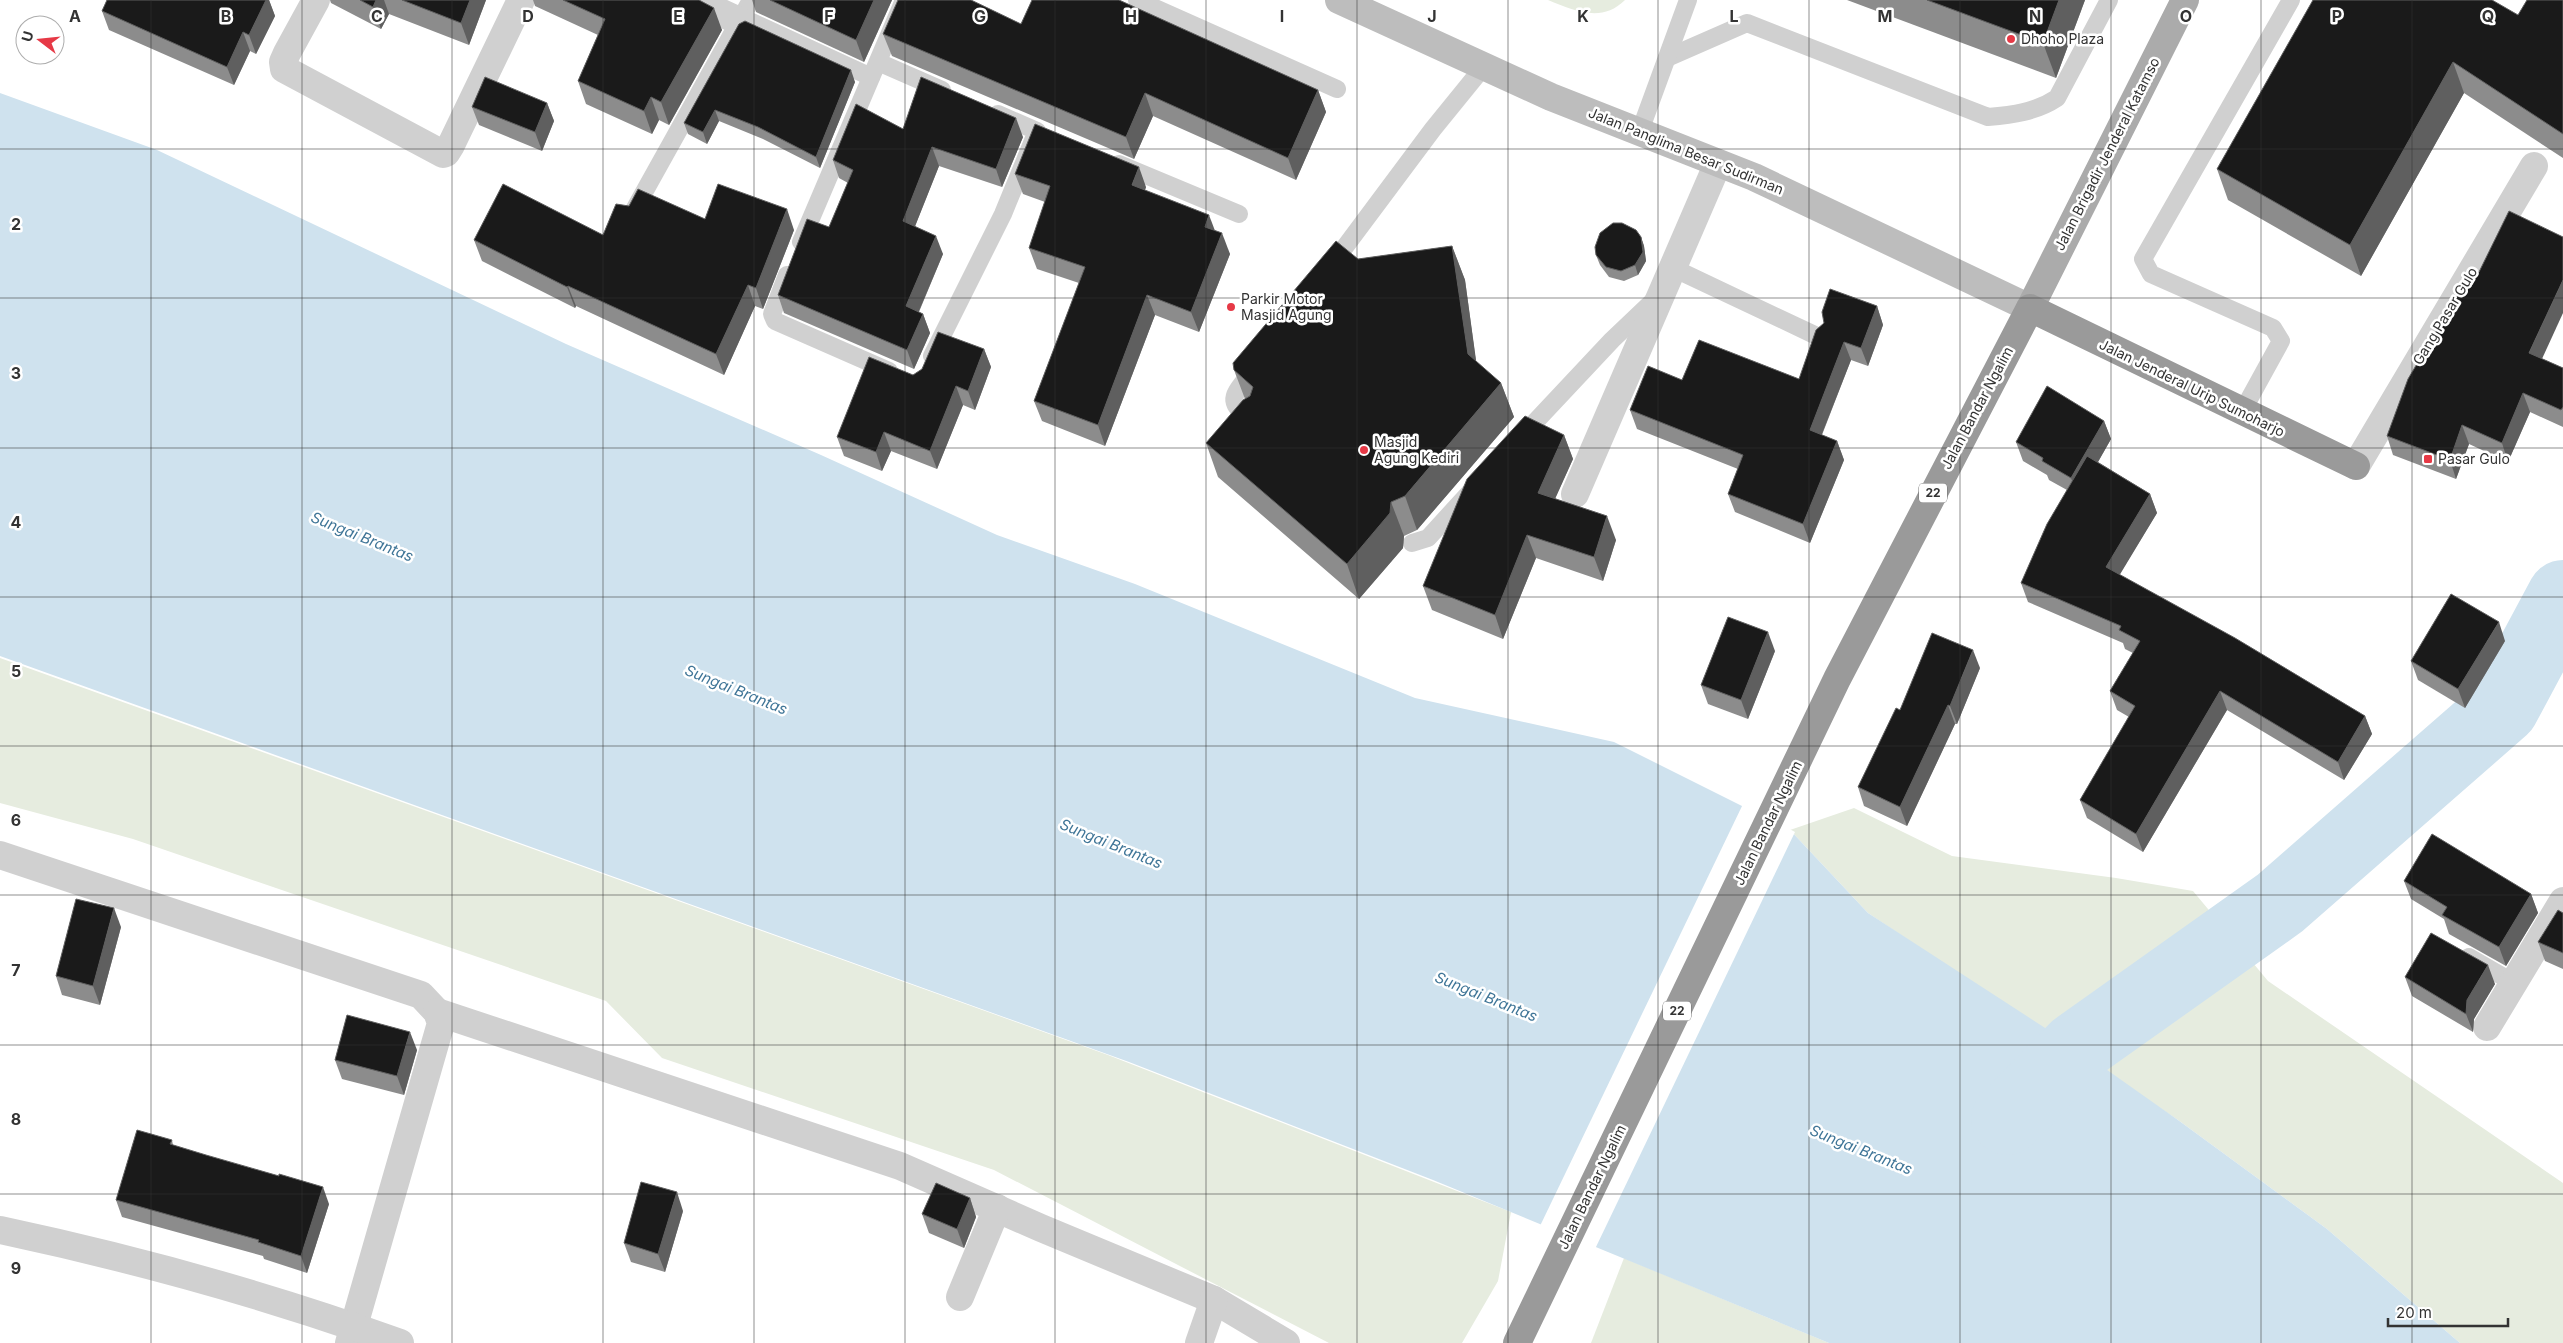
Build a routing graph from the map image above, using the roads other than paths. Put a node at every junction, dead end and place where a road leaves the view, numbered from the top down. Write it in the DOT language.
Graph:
graph roads {
  1 [pos="316,0"];
  2 [pos="521,0"];
  3 [pos="694,0"];
  4 [pos="904,0"];
  5 [pos="1137,0"];
  6 [pos="1339,0"];
  7 [pos="1688,0"];
  8 [pos="2109,0"];
  9 [pos="2185,0"];
  10 [pos="2292,0"];
  11 [pos="744,13"];
  12 [pos="1667,58"];
  13 [pos="1485,65"];
  14 [pos="875,70"];
  15 [pos="1337,89"];
  16 [pos="958,97"];
  17 [pos="984,108"];
  18 [pos="1640,130"];
  19 [pos="1037,131"];
  20 [pos="1056,138"];
  21 [pos="1102,157"];
  22 [pos="1718,163"];
  23 [pos="2534,166"];
  24 [pos="1239,214"];
  25 [pos="630,216"];
  26 [pos="1668,280"];
  27 [pos="1319,281"];
  28 [pos="2030,308"];
  29 [pos="1821,338"];
  30 [pos="1265,353"];
  31 [pos="926,372"];
  32 [pos="907,379"];
  33 [pos="2242,412"];
  34 [pos="1254,424"];
  35 [pos="1507,453"];
  36 [pos="2356,466"];
  37 [pos="1480,481"];
  38 [pos="1575,494"];
  39 [pos="1412,543"];
  40 [pos="0,855"];
  41 [pos="2563,901"];
  42 [pos="2450,947"];
  43 [pos="2514,983"];
  44 [pos="437,1012"];
  45 [pos="2487,1027"];
  46 [pos="998,1208"];
  47 [pos="0,1230"];
  48 [pos="960,1297"];
  49 [pos="1214,1300"];
  50 [pos="351,1334"];
  51 [pos="400,1343"];
  52 [pos="1199,1343"];
  53 [pos="1286,1343"];
  54 [pos="1516,1343"];
  1 -- 2 [label="street"];
  3 -- 11 [label="street"];
  4 -- 14 [label="lane"];
  5 -- 15 [label="lane"];
  6 -- 13 [label="main road, Jalan Panglima Besar Sudirman"];
  7 -- 12 [label="lane"];
  8 -- 12 [label="lane"];
  9 -- 28 [label="main road, Jalan Brigadir Jenderal Katamso"];
  10 -- 33 [label="lane"];
  11 -- 14 [label="lane"];
  11 -- 25 [label="lane"];
  12 -- 18 [label="lane"];
  13 -- 18 [label="main road, Jalan Panglima Besar Sudirman"];
  13 -- 27 [label="lane"];
  14 -- 16 [label="lane"];
  14 -- 32 [label="lane"];
  17 -- 19 [label="lane"];
  18 -- 22 [label="main road, Jalan Panglima Besar Sudirman"];
  19 -- 20 [label="lane"];
  19 -- 31 [label="lane"];
  21 -- 24 [label="lane"];
  22 -- 26 [label="street"];
  22 -- 28 [label="main road, Jalan Panglima Besar Sudirman"];
  23 -- 36 [label="street, Gang Pasar Gulo"];
  26 -- 29 [label="lane"];
  26 -- 35 [label="lane"];
  26 -- 38 [label="street"];
  28 -- 33 [label="highway, Jalan Jenderal Urip Sumoharjo"];
  28 -- 54 [label="highway, Jalan Bandar Ngalim / 22"];
  30 -- 34 [label="lane"];
  33 -- 36 [label="highway, Jalan Jenderal Urip Sumoharjo"];
  37 -- 39 [label="lane"];
  40 -- 44 [label="street"];
  41 -- 43 [label="street"];
  42 -- 43 [label="lane"];
  43 -- 45 [label="street"];
  44 -- 46 [label="street"];
  44 -- 50 [label="street"];
  46 -- 48 [label="street"];
  46 -- 49 [label="street"];
  47 -- 50 [label="street"];
  49 -- 52 [label="street"];
  49 -- 53 [label="street"];
  50 -- 51 [label="street"];
}
